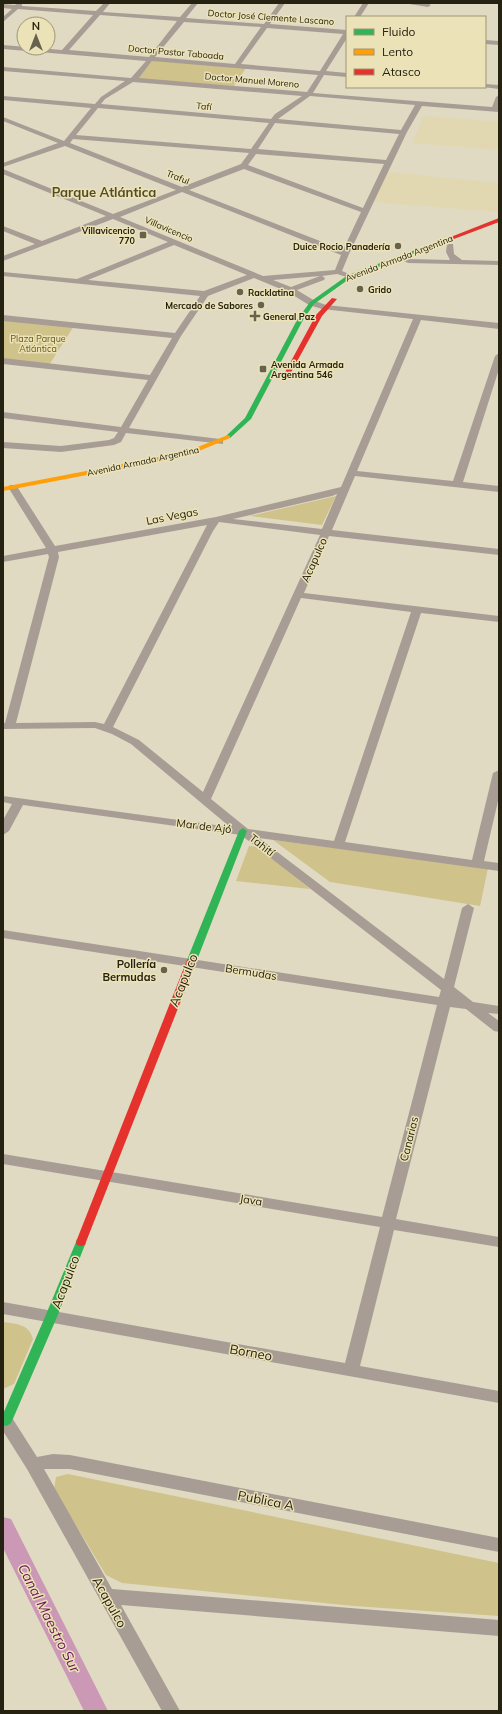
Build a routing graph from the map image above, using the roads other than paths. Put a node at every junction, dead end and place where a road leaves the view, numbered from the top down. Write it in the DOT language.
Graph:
graph roads {
  1 [pos="107,3"];
  2 [pos="195,3"];
  3 [pos="282,3"];
  4 [pos="366,3"];
  5 [pos="406,3"];
  6 [pos="19,5"];
  7 [pos="428,5"];
  8 [pos="3,6"];
  9 [pos="98,13"];
  10 [pos="358,16"];
  11 [pos="182,19"];
  12 [pos="3,20"];
  13 [pos="264,25"];
  14 [pos="346,33"];
  15 [pos="346,35"];
  16 [pos="486,42"];
  17 [pos="499,43"];
  18 [pos="3,47"];
  19 [pos="338,48"];
  20 [pos="346,49"];
  21 [pos="64,52"];
  22 [pos="151,59"];
  23 [pos="237,66"];
  24 [pos="3,69"];
  25 [pos="323,73"];
  26 [pos="346,75"];
  27 [pos="132,80"];
  28 [pos="486,86"];
  29 [pos="499,87"];
  30 [pos="309,94"];
  31 [pos="499,97"];
  32 [pos="3,98"];
  33 [pos="420,103"];
  34 [pos="96,106"];
  35 [pos="496,110"];
  36 [pos="3,119"];
  37 [pos="273,121"];
  38 [pos="403,132"];
  39 [pos="73,136"];
  40 [pos="66,143"];
  41 [pos="255,151"];
  42 [pos="389,162"];
  43 [pos="3,165"];
  44 [pos="244,166"];
  45 [pos="3,171"];
  46 [pos="183,190"];
  47 [pos="364,211"];
  48 [pos="113,217"];
  49 [pos="499,220"];
  50 [pos="499,227"];
  51 [pos="3,228"];
  52 [pos="174,242"];
  53 [pos="41,244"];
  54 [pos="450,246"];
  55 [pos="345,254"];
  56 [pos="3,259"];
  57 [pos="408,261"];
  58 [pos="468,263"];
  59 [pos="499,263"];
  60 [pos="338,272"];
  61 [pos="3,274"];
  62 [pos="257,276"];
  63 [pos="350,276"];
  64 [pos="77,282"];
  65 [pos="291,290"];
  66 [pos="205,294"];
  67 [pos="312,303"];
  68 [pos="326,307"];
  69 [pos="3,318"];
  70 [pos="418,318"];
  71 [pos="499,326"];
  72 [pos="177,336"];
  73 [pos="499,356"];
  74 [pos="3,361"];
  75 [pos="153,378"];
  76 [pos="280,385"];
  77 [pos="3,415"];
  78 [pos="125,430"];
  79 [pos="3,445"];
  80 [pos="224,447"];
  81 [pos="198,459"];
  82 [pos="351,473"];
  83 [pos="457,485"];
  84 [pos="344,489"];
  85 [pos="499,489"];
  86 [pos="11,490"];
  87 [pos="3,497"];
  88 [pos="216,520"];
  89 [pos="326,532"];
  90 [pos="53,551"];
  91 [pos="499,552"];
  92 [pos="3,560"];
  93 [pos="298,595"];
  94 [pos="417,609"];
  95 [pos="499,619"];
  96 [pos="6,726"];
  97 [pos="107,728"];
  98 [pos="499,773"];
  99 [pos="3,799"];
  100 [pos="205,800"];
  101 [pos="18,802"];
  102 [pos="3,831"];
  103 [pos="243,831"];
  104 [pos="338,845"];
  105 [pos="477,864"];
  106 [pos="499,867"];
  107 [pos="468,908"];
  108 [pos="3,934"];
  109 [pos="190,963"];
  110 [pos="446,995"];
  111 [pos="468,1006"];
  112 [pos="499,1010"];
  113 [pos="499,1028"];
  114 [pos="3,1159"];
  115 [pos="107,1176"];
  116 [pos="388,1223"];
  117 [pos="499,1242"];
  118 [pos="3,1308"];
  119 [pos="51,1317"];
  120 [pos="350,1370"];
  121 [pos="499,1397"];
  122 [pos="4,1420"];
  123 [pos="33,1464"];
  124 [pos="499,1545"];
  125 [pos="107,1596"];
  126 [pos="499,1628"];
  127 [pos="171,1711"];
  1 -- 9 [label="street"];
  2 -- 11 [label="street"];
  3 -- 13 [label="street"];
  4 -- 10 [label="street"];
  5 -- 7 [label="street"];
  6 -- 8 [label="street, Doctor José Clemente Lascano"];
  6 -- 9 [label="street, Doctor José Clemente Lascano"];
  6 -- 12 [label="street"];
  9 -- 11 [label="street, Doctor José Clemente Lascano"];
  9 -- 21 [label="street"];
  11 -- 13 [label="street, Doctor José Clemente Lascano"];
  11 -- 22 [label="street"];
  13 -- 14 [label="street, Doctor José Clemente Lascano"];
  13 -- 23 [label="street"];
  15 -- 19 [label="street"];
  16 -- 17 [label="street"];
  18 -- 21 [label="street, Doctor Pastor Taboada"];
  19 -- 20 [label="street"];
  19 -- 25 [label="street"];
  21 -- 22 [label="street, Doctor Pastor Taboada"];
  22 -- 23 [label="street, Doctor Pastor Taboada"];
  22 -- 27 [label="street"];
  23 -- 25 [label="street, Doctor Pastor Taboada"];
  24 -- 27 [label="street, Doctor Manuel Moreno"];
  25 -- 26 [label="street, Doctor Pastor Taboada"];
  25 -- 30 [label="street"];
  27 -- 30 [label="street, Doctor Manuel Moreno"];
  27 -- 34 [label="street"];
  28 -- 29 [label="street"];
  30 -- 33 [label="street, Doctor Manuel Moreno"];
  30 -- 37 [label="street"];
  31 -- 35 [label="street"];
  32 -- 34 [label="street, Tafí"];
  33 -- 35 [label="street, Doctor Manuel Moreno"];
  33 -- 38 [label="street"];
  34 -- 37 [label="street, Tafí"];
  34 -- 39 [label="street"];
  36 -- 40 [label="street, Traful"];
  37 -- 38 [label="street, Tafí"];
  37 -- 41 [label="street"];
  38 -- 42 [label="street"];
  39 -- 40 [label="street"];
  39 -- 41 [label="street"];
  40 -- 43 [label="street"];
  40 -- 46 [label="street, Traful"];
  41 -- 42 [label="street"];
  41 -- 44 [label="street"];
  42 -- 47 [label="street"];
  44 -- 46 [label="street"];
  44 -- 47 [label="street"];
  45 -- 48 [label="street, Villavicencio"];
  46 -- 48 [label="street"];
  46 -- 55 [label="street, Traful"];
  47 -- 55 [label="street"];
  48 -- 52 [label="street, Villavicencio"];
  48 -- 53 [label="street"];
  49 -- 63 [label="main road, Avenida Armada Argentina"];
  50 -- 54 [label="main road, Avenida Armada Argentina"];
  51 -- 53 [label="street"];
  52 -- 62 [label="street, Villavicencio"];
  52 -- 64 [label="street"];
  53 -- 56 [label="street"];
  54 -- 57 [label="main road, Avenida Armada Argentina"];
  54 -- 58 [label="street"];
  55 -- 60 [label="street"];
  57 -- 58 [label="street"];
  57 -- 68 [label="main road, Avenida Armada Argentina"];
  58 -- 59 [label="street"];
  60 -- 62 [label="street"];
  60 -- 63 [label="street"];
  60 -- 65 [label="street"];
  61 -- 64 [label="street"];
  62 -- 65 [label="street, Villavicencio"];
  62 -- 66 [label="street"];
  63 -- 67 [label="main road, Avenida Armada Argentina"];
  64 -- 66 [label="street"];
  65 -- 67 [label="street, Villavicencio"];
  66 -- 72 [label="street"];
  67 -- 68 [label="street, Villavicencio"];
  67 -- 80 [label="main road, Avenida Armada Argentina"];
  68 -- 70 [label="street, Villavicencio"];
  68 -- 76 [label="main road, Avenida Armada Argentina"];
  69 -- 72 [label="street"];
  70 -- 71 [label="street, Villavicencio"];
  70 -- 82 [label="street, Acapulco"];
  72 -- 75 [label="street"];
  73 -- 83 [label="street"];
  74 -- 75 [label="street"];
  75 -- 78 [label="street"];
  77 -- 78 [label="street"];
  78 -- 79 [label="street"];
  78 -- 80 [label="street"];
  80 -- 86 [label="main road, Avenida Armada Argentina"];
  81 -- 86 [label="main road, Avenida Armada Argentina"];
  82 -- 83 [label="street"];
  82 -- 84 [label="street, Acapulco"];
  83 -- 85 [label="street"];
  84 -- 88 [label="street, Las Vegas"];
  84 -- 89 [label="street, Acapulco"];
  86 -- 87 [label="main road, Avenida Armada Argentina"];
  86 -- 90 [label="street"];
  88 -- 89 [label="street"];
  88 -- 90 [label="street, Las Vegas"];
  88 -- 97 [label="street"];
  89 -- 91 [label="street"];
  89 -- 93 [label="street, Acapulco"];
  90 -- 92 [label="street, Las Vegas"];
  90 -- 96 [label="street"];
  93 -- 94 [label="street"];
  93 -- 100 [label="street, Acapulco"];
  94 -- 95 [label="street"];
  94 -- 104 [label="street"];
  96 -- 97 [label="street, Tahití"];
  97 -- 100 [label="street, Tahití"];
  98 -- 105 [label="street"];
  99 -- 101 [label="street, Mar de Ajó"];
  100 -- 103 [label="street, Tahití"];
  101 -- 102 [label="street"];
  101 -- 103 [label="street, Mar de Ajó"];
  103 -- 104 [label="street, Mar de Ajó"];
  103 -- 109 [label="main road, Acapulco"];
  103 -- 110 [label="street, Tahití"];
  104 -- 105 [label="street, Mar de Ajó"];
  105 -- 106 [label="street, Mar de Ajó"];
  107 -- 110 [label="street, Canarias"];
  108 -- 109 [label="street, Bermudas"];
  109 -- 110 [label="street, Bermudas"];
  109 -- 115 [label="main road, Acapulco"];
  110 -- 111 [label="street, Bermudas"];
  110 -- 116 [label="street, Canarias"];
  111 -- 112 [label="street, Bermudas"];
  111 -- 113 [label="street"];
  114 -- 115 [label="street, Java"];
  115 -- 116 [label="street, Java"];
  115 -- 119 [label="main road, Acapulco"];
  116 -- 117 [label="street, Java"];
  116 -- 120 [label="street, Canarias"];
  118 -- 119 [label="street, Borneo"];
  119 -- 120 [label="street, Borneo"];
  119 -- 122 [label="main road, Acapulco"];
  120 -- 121 [label="street, Borneo"];
  122 -- 123 [label="street, Acapulco"];
  123 -- 124 [label="street, Publica A"];
  123 -- 125 [label="street, Acapulco"];
  125 -- 126 [label="street"];
  125 -- 127 [label="street, Acapulco"];
}
